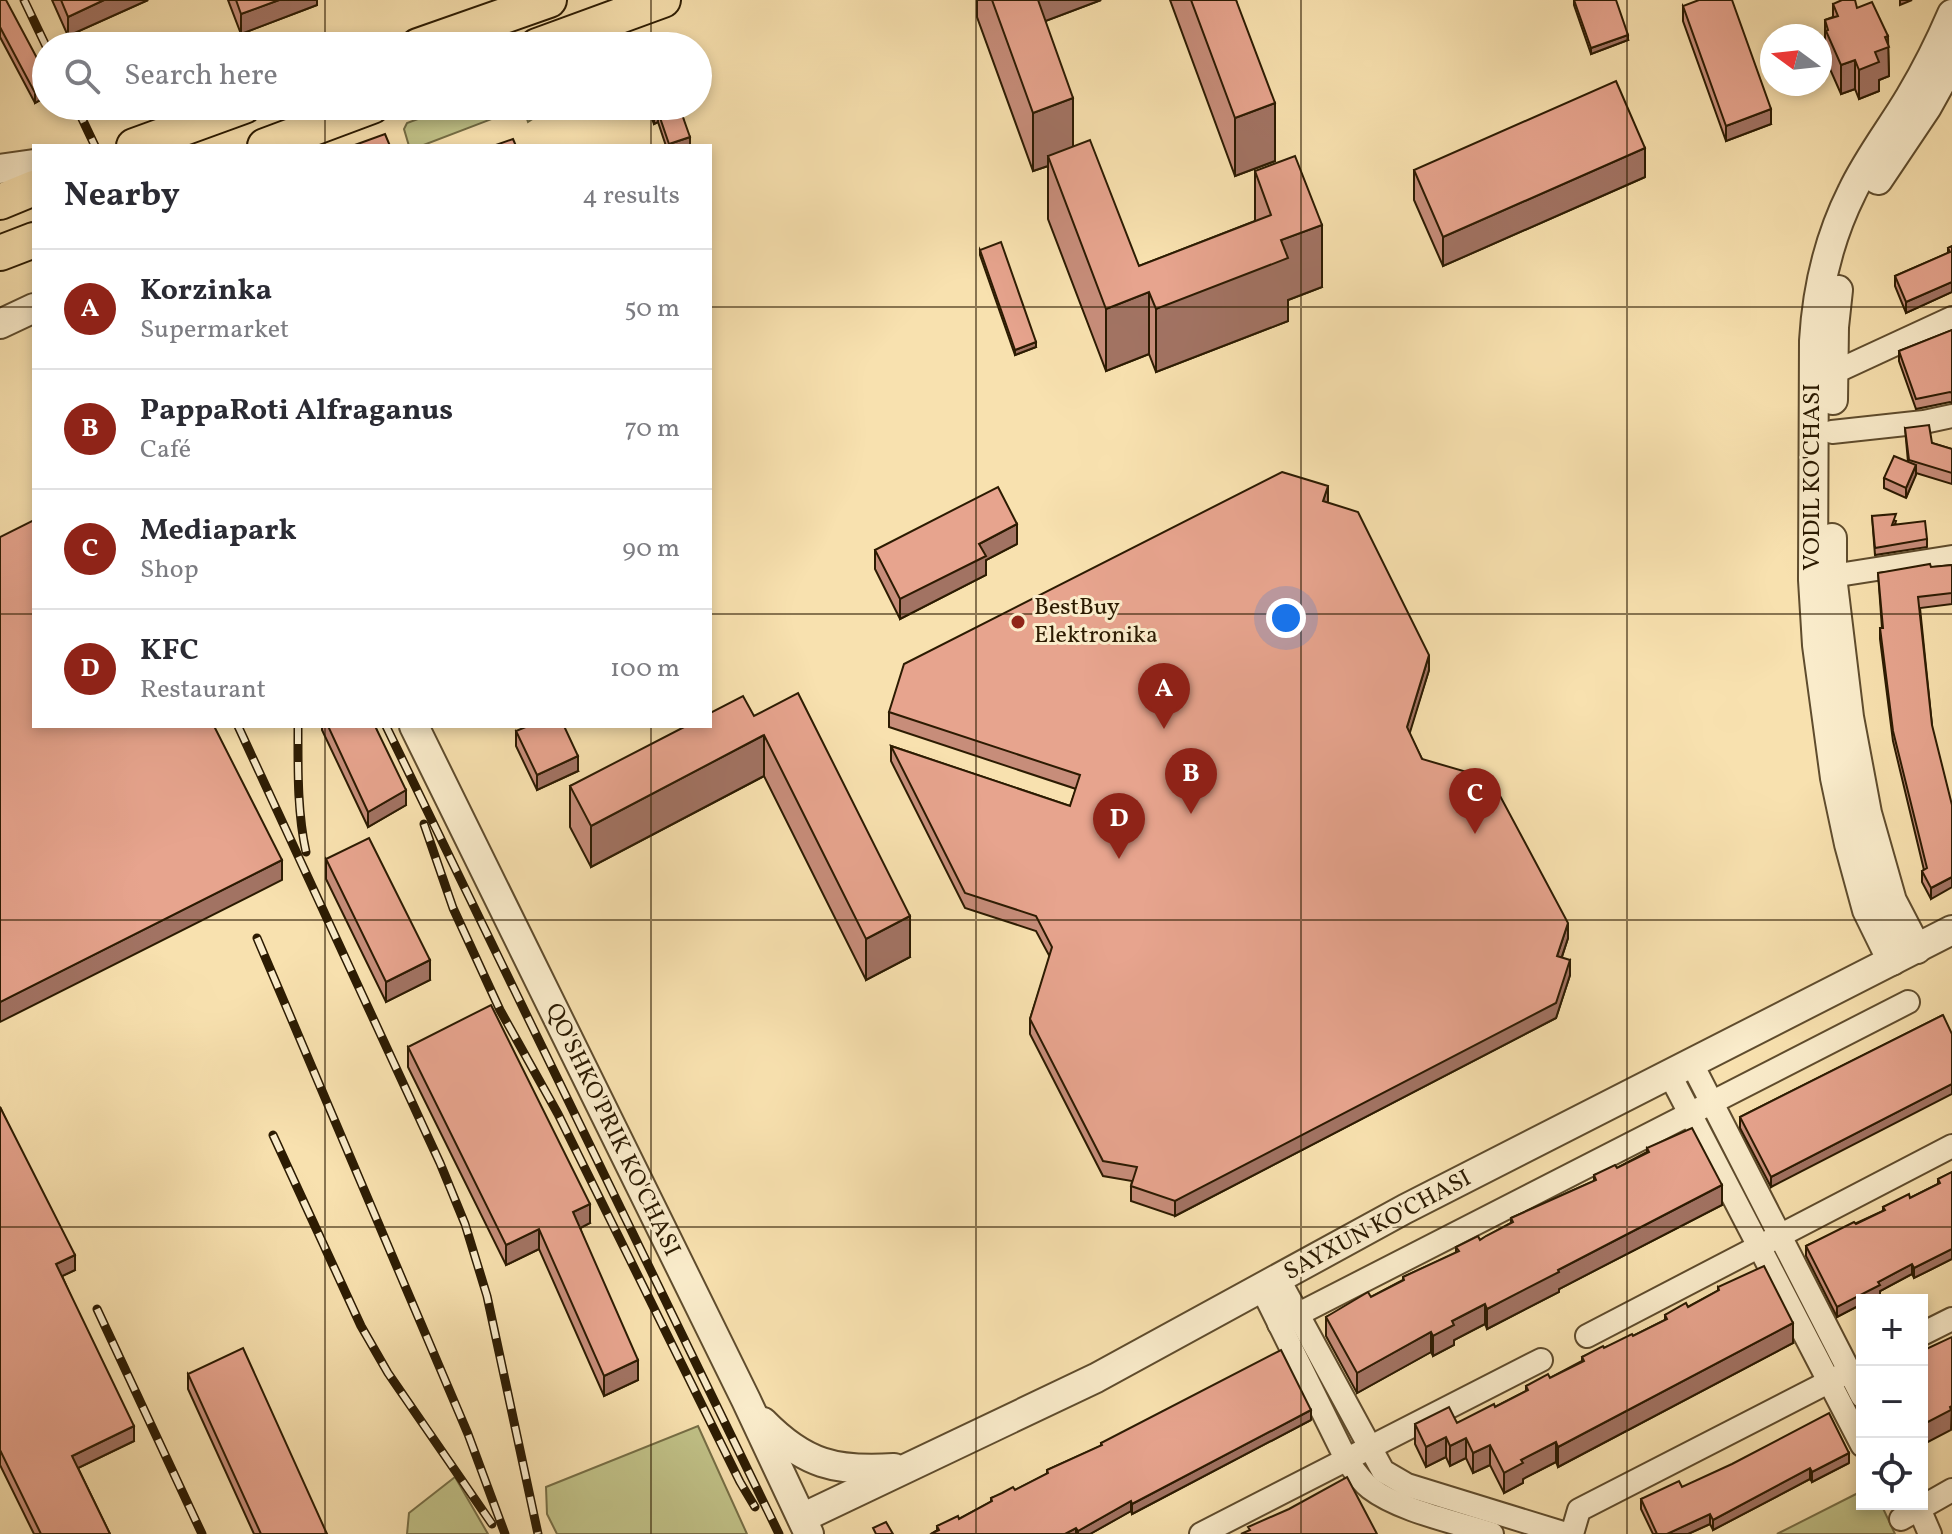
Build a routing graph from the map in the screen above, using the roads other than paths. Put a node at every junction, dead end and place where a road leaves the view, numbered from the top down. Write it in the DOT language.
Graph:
graph roads {
  1 [pos="549,0"];
  2 [pos="663,0"];
  3 [pos="1952,14"];
  4 [pos="458,32"];
  5 [pos="575,32"];
  6 [pos="1952,62"];
  7 [pos="206,120"];
  8 [pos="335,120"];
  9 [pos="275,143"];
  10 [pos="140,144"];
  11 [pos="32,164"];
  12 [pos="0,169"];
  13 [pos="32,189"];
  14 [pos="0,202"];
  15 [pos="32,241"];
  16 [pos="0,253"];
  17 [pos="32,309"];
  18 [pos="1952,318"];
  19 [pos="0,324"];
  20 [pos="1833,373"];
  21 [pos="1952,416"];
  22 [pos="1832,432"];
  23 [pos="1952,557"];
  24 [pos="1832,576"];
  25 [pos="415,728"];
  26 [pos="1952,930"];
  27 [pos="1905,955"];
  28 [pos="1908,1002"];
  29 [pos="1681,1069"];
  30 [pos="1712,1103"];
  31 [pos="1690,1114"];
  32 [pos="1952,1146"];
  33 [pos="1780,1235"];
  34 [pos="1759,1246"];
  35 [pos="1270,1283"];
  36 [pos="1289,1319"];
  37 [pos="1952,1319"];
  38 [pos="1928,1331"];
  39 [pos="1587,1336"];
  40 [pos="1541,1360"];
  41 [pos="1856,1368"];
  42 [pos="1829,1382"];
  43 [pos="746,1400"];
  44 [pos="1858,1438"];
  45 [pos="1369,1447"];
  46 [pos="1346,1459"];
  47 [pos="907,1467"];
  48 [pos="1952,1490"];
  49 [pos="1908,1514"];
  50 [pos="805,1526"];
  51 [pos="1462,1529"];
  52 [pos="1201,1534"];
  53 [pos="1492,1534"];
  54 [pos="1569,1534"];
  55 [pos="1930,1534"];
  1 -- 4 [label="main road"];
  2 -- 5 [label="main road"];
  3 -- 27 [label="street, VODIL KO'CHASI"];
  6 -- 20 [label="street, VODIL KO'CHASI"];
  7 -- 10 [label="main road"];
  8 -- 9 [label="main road"];
  11 -- 12 [label="street"];
  13 -- 14 [label="main road"];
  15 -- 16 [label="main road"];
  17 -- 19 [label="street"];
  18 -- 20 [label="street, VODIL KO'CHASI"];
  20 -- 22 [label="street, VODIL KO'CHASI"];
  21 -- 22 [label="street"];
  22 -- 24 [label="street, VODIL KO'CHASI"];
  23 -- 24 [label="street"];
  24 -- 27 [label="street, VODIL KO'CHASI"];
  25 -- 43 [label="street, QO'SHKO'PRIK KO'CHASI"];
  26 -- 27 [label="street, SAYXUN KO'CHASI"];
  27 -- 29 [label="street, SAYXUN KO'CHASI"];
  28 -- 30 [label="street"];
  29 -- 30 [label="street"];
  29 -- 31 [label="street"];
  29 -- 35 [label="street, SAYXUN KO'CHASI"];
  30 -- 31 [label="street"];
  30 -- 33 [label="street"];
  31 -- 34 [label="street"];
  31 -- 36 [label="street"];
  32 -- 33 [label="street"];
  33 -- 34 [label="street"];
  33 -- 41 [label="street"];
  34 -- 39 [label="street"];
  34 -- 42 [label="street"];
  35 -- 36 [label="street"];
  35 -- 47 [label="street, SAYXUN KO'CHASI"];
  36 -- 45 [label="street"];
  36 -- 46 [label="street"];
  37 -- 38 [label="street"];
  40 -- 45 [label="street"];
  41 -- 42 [label="street"];
  42 -- 44 [label="street"];
  42 -- 54 [label="street"];
  43 -- 47 [label="street"];
  43 -- 50 [label="street, QO'SHKO'PRIK KO'CHASI"];
  45 -- 46 [label="street"];
  45 -- 54 [label="street"];
  46 -- 51 [label="street"];
  46 -- 52 [label="street"];
  47 -- 50 [label="street, SAYXUN KO'CHASI"];
  48 -- 49 [label="street"];
  49 -- 55 [label="street"];
  51 -- 53 [label="street"];
}
